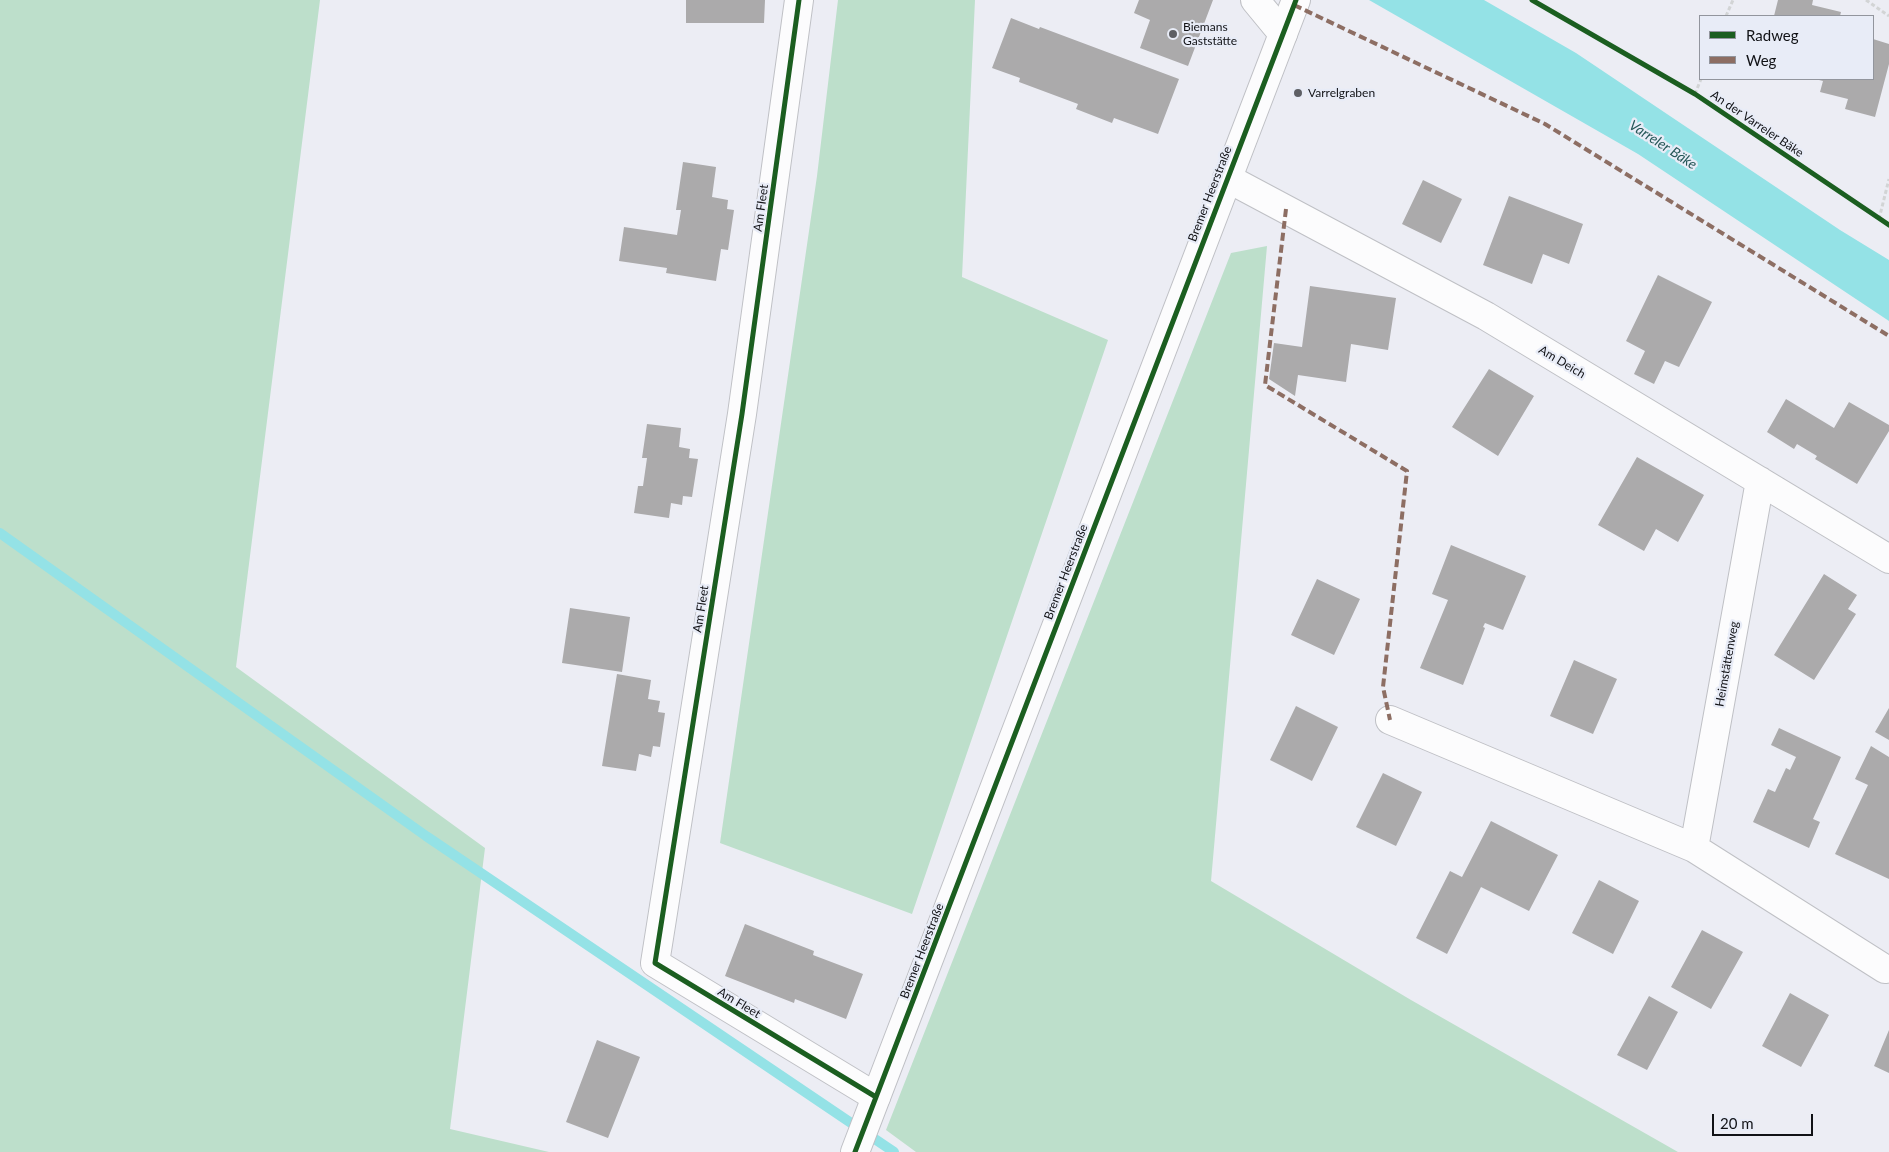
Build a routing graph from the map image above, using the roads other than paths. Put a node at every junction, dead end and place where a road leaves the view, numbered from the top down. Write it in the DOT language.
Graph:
graph roads {
  1 [pos="799,0"];
  2 [pos="1255,0"];
  3 [pos="1296,0"];
  4 [pos="1283,34"];
  5 [pos="1227,178"];
  6 [pos="1760,481"];
  7 [pos="1889,559"];
  8 [pos="1390,720"];
  9 [pos="1694,848"];
  10 [pos="1885,969"];
  11 [pos="874,1102"];
  12 [pos="855,1152"];
  1 -- 11 [label="street, Am Fleet"];
  2 -- 4 [label="street"];
  3 -- 4 [label="street, Bremer Heerstraße"];
  4 -- 5 [label="street, Bremer Heerstraße"];
  5 -- 6 [label="street, Am Deich"];
  5 -- 11 [label="street, Bremer Heerstraße"];
  6 -- 7 [label="street, Am Deich"];
  6 -- 9 [label="street, Heimstättenweg"];
  8 -- 9 [label="street"];
  9 -- 10 [label="street"];
  11 -- 12 [label="street, Bremer Heerstraße"];
}
